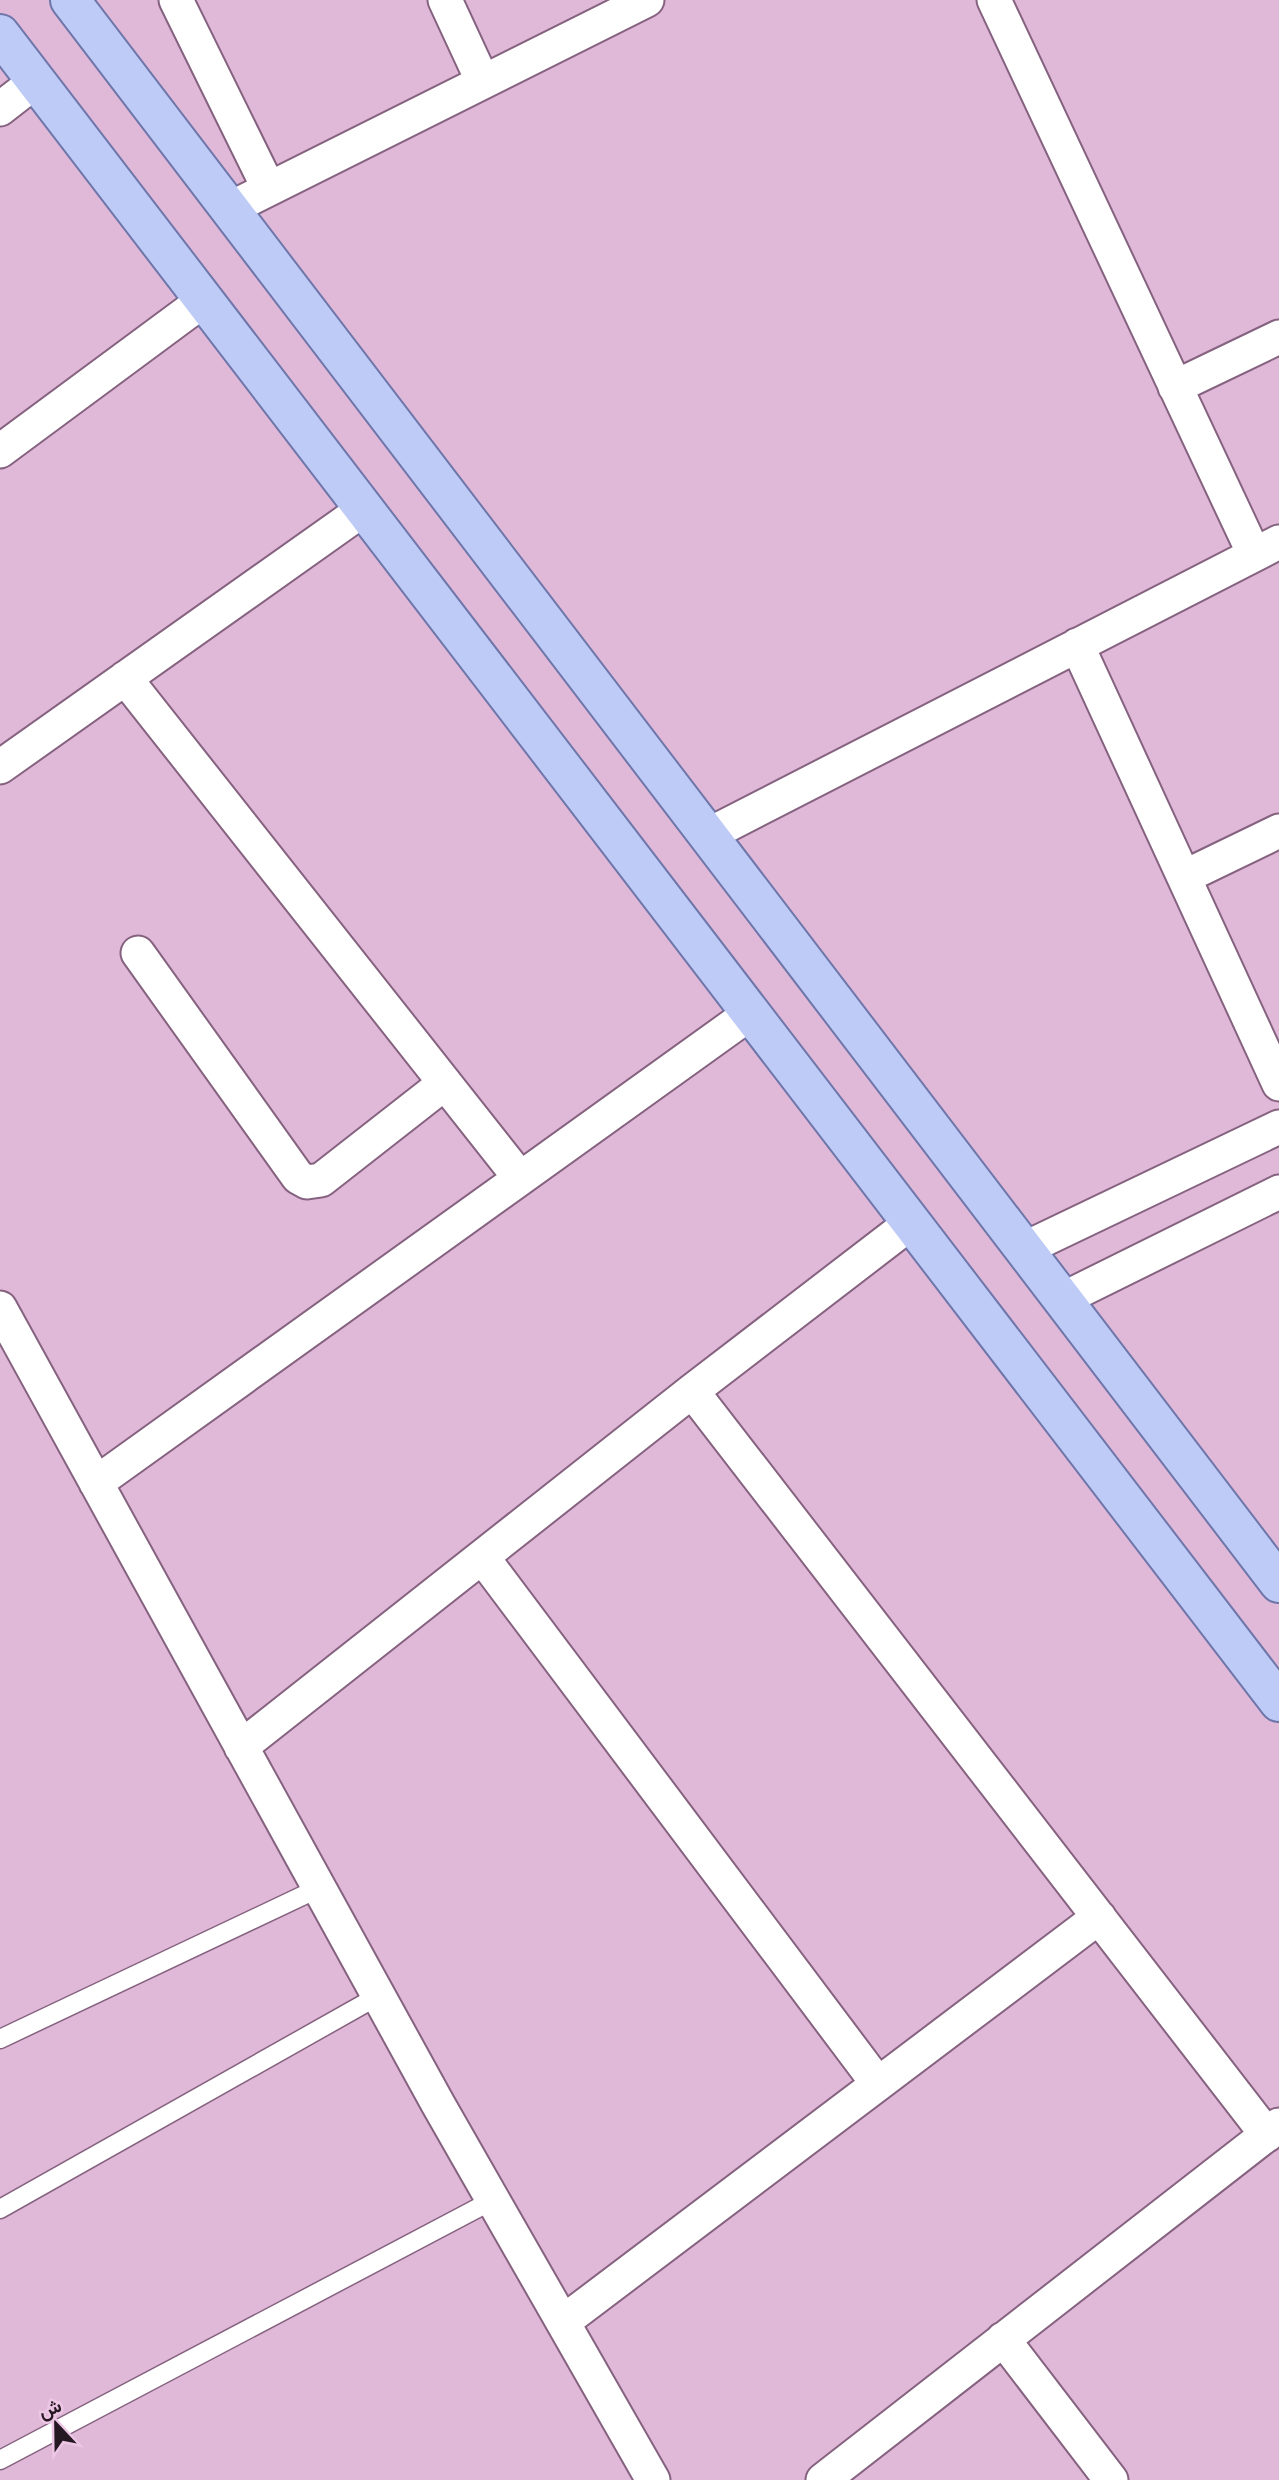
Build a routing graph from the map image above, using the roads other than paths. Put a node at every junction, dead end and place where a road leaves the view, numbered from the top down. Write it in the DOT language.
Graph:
graph roads {
  1 [pos="70,0"];
  2 [pos="176,0"];
  3 [pos="445,0"];
  4 [pos="647,0"];
  5 [pos="994,0"];
  6 [pos="0,34"];
  7 [pos="36,81"];
  8 [pos="483,82"];
  9 [pos="0,109"];
  10 [pos="269,189"];
  11 [pos="229,209"];
  12 [pos="204,300"];
  13 [pos="1279,337"];
  14 [pos="1175,387"];
  15 [pos="0,451"];
  16 [pos="364,509"];
  17 [pos="1266,548"];
  18 [pos="1077,645"];
  19 [pos="125,678"];
  20 [pos="0,767"];
  21 [pos="1279,831"];
  22 [pos="708,835"];
  23 [pos="1184,877"];
  24 [pos="138,953"];
  25 [pos="752,1012"];
  26 [pos="445,1083"];
  27 [pos="1279,1084"];
  28 [pos="1279,1127"];
  29 [pos="520,1178"];
  30 [pos="1279,1192"];
  31 [pos="912,1222"];
  32 [pos="1024,1249"];
  33 [pos="1063,1299"];
  34 [pos="0,1308"];
  35 [pos="692,1391"];
  36 [pos="96,1483"];
  37 [pos="483,1558"];
  38 [pos="1279,1583"];
  39 [pos="1279,1702"];
  40 [pos="241,1747"];
  41 [pos="319,1888"];
  42 [pos="1099,1917"];
  43 [pos="378,1996"];
  44 [pos="0,2039"];
  45 [pos="878,2084"];
  46 [pos="1273,2130"];
  47 [pos="493,2200"];
  48 [pos="0,2208"];
  49 [pos="563,2322"];
  50 [pos="1003,2339"];
  51 [pos="0,2460"];
  52 [pos="653,2480"];
  53 [pos="823,2480"];
  54 [pos="1111,2480"];
  1 -- 11 [label="main road"];
  2 -- 10 [label="street"];
  3 -- 8 [label="street"];
  4 -- 8 [label="street"];
  5 -- 14 [label="street"];
  6 -- 7 [label="main road"];
  7 -- 9 [label="street"];
  7 -- 12 [label="main road"];
  8 -- 10 [label="street"];
  10 -- 11 [label="street"];
  11 -- 22 [label="main road"];
  12 -- 15 [label="street"];
  12 -- 16 [label="main road"];
  13 -- 14 [label="street"];
  14 -- 17 [label="street"];
  16 -- 19 [label="street"];
  16 -- 25 [label="main road"];
  17 -- 18 [label="street"];
  18 -- 22 [label="street"];
  18 -- 23 [label="street"];
  19 -- 20 [label="street"];
  19 -- 26 [label="street"];
  21 -- 23 [label="street"];
  22 -- 32 [label="main road"];
  23 -- 27 [label="street"];
  24 -- 26 [label="street"];
  25 -- 29 [label="street"];
  25 -- 31 [label="main road"];
  26 -- 29 [label="street"];
  28 -- 32 [label="street"];
  29 -- 36 [label="street"];
  30 -- 33 [label="street"];
  31 -- 35 [label="street"];
  31 -- 39 [label="main road"];
  32 -- 33 [label="main road"];
  33 -- 38 [label="main road"];
  34 -- 36 [label="street"];
  35 -- 37 [label="street"];
  35 -- 42 [label="street"];
  36 -- 40 [label="street"];
  37 -- 40 [label="street"];
  37 -- 45 [label="street"];
  40 -- 41 [label="street"];
  41 -- 43 [label="street"];
  41 -- 44 [label="lane"];
  42 -- 45 [label="street"];
  42 -- 46 [label="street"];
  43 -- 47 [label="street"];
  43 -- 48 [label="lane"];
  45 -- 49 [label="street"];
  46 -- 50 [label="street"];
  47 -- 49 [label="street"];
  47 -- 51 [label="lane"];
  49 -- 52 [label="street"];
  50 -- 53 [label="street"];
  50 -- 54 [label="street"];
}
